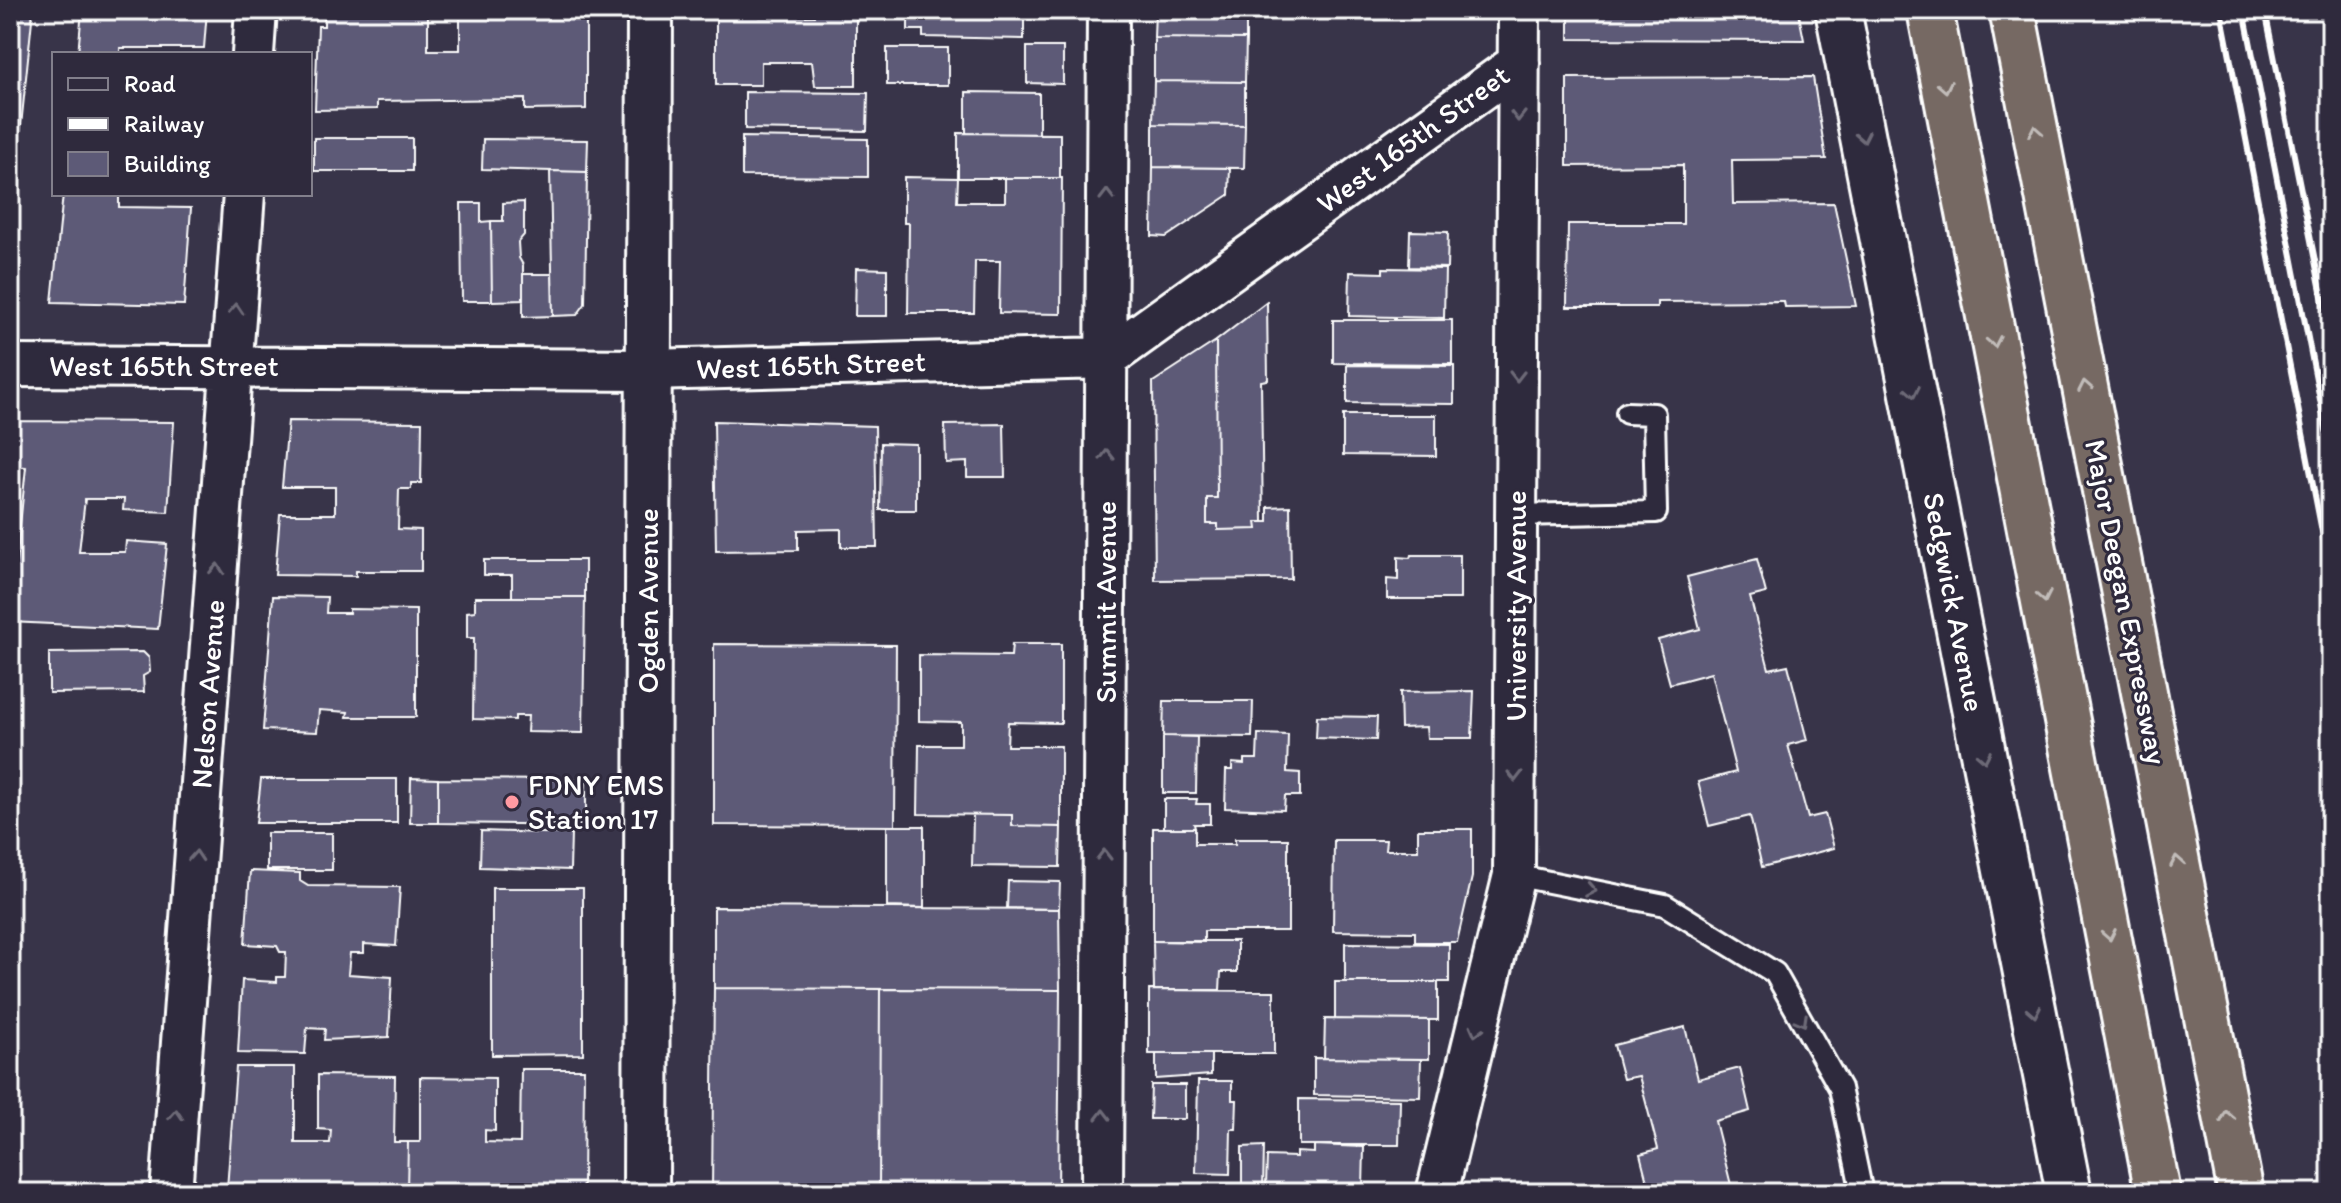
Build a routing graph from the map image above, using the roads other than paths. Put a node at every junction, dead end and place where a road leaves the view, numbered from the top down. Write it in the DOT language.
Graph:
graph roads {
  1 [pos="256,10"];
  2 [pos="650,10"];
  3 [pos="1108,10"];
  4 [pos="1519,10"];
  5 [pos="1838,10"];
  6 [pos="1930,10"];
  7 [pos="2012,10"];
  8 [pos="253,52"];
  9 [pos="1519,63"];
  10 [pos="244,196"];
  11 [pos="1107,358"];
  12 [pos="10,366"];
  13 [pos="232,367"];
  14 [pos="648,370"];
  15 [pos="1627,413"];
  16 [pos="1516,515"];
  17 [pos="1514,875"];
  18 [pos="171,1193"];
  19 [pos="646,1193"];
  20 [pos="1102,1193"];
  21 [pos="1437,1193"];
  22 [pos="1862,1193"];
  23 [pos="2069,1193"];
  24 [pos="2158,1193"];
  25 [pos="2241,1193"];
  1 -- 8 [label="street"];
  2 -- 14 [label="main road, Ogden Avenue"];
  11 -- 3 [label="street, Summit Avenue, one-way"];
  4 -- 9 [label="street, University Avenue"];
  5 -- 23 [label="main road, Sedgwick Avenue, one-way"];
  6 -- 24 [label="highway, one-way"];
  25 -- 7 [label="highway, Major Deegan Expressway, one-way"];
  9 -- 11 [label="street, West 165th Street"];
  9 -- 16 [label="street, University Avenue, one-way"];
  13 -- 10 [label="street, Nelson Avenue, one-way"];
  11 -- 14 [label="street, West 165th Street"];
  20 -- 11 [label="street, Summit Avenue, one-way"];
  12 -- 13 [label="street, West 165th Street"];
  13 -- 14 [label="street, West 165th Street"];
  18 -- 13 [label="street, Nelson Avenue, one-way"];
  14 -- 19 [label="main road, Ogden Avenue"];
  15 -- 16 [label="lane"];
  16 -- 17 [label="street, University Avenue, one-way"];
  17 -- 21 [label="street, University Avenue, one-way"];
  17 -- 22 [label="lane, one-way"];
}
